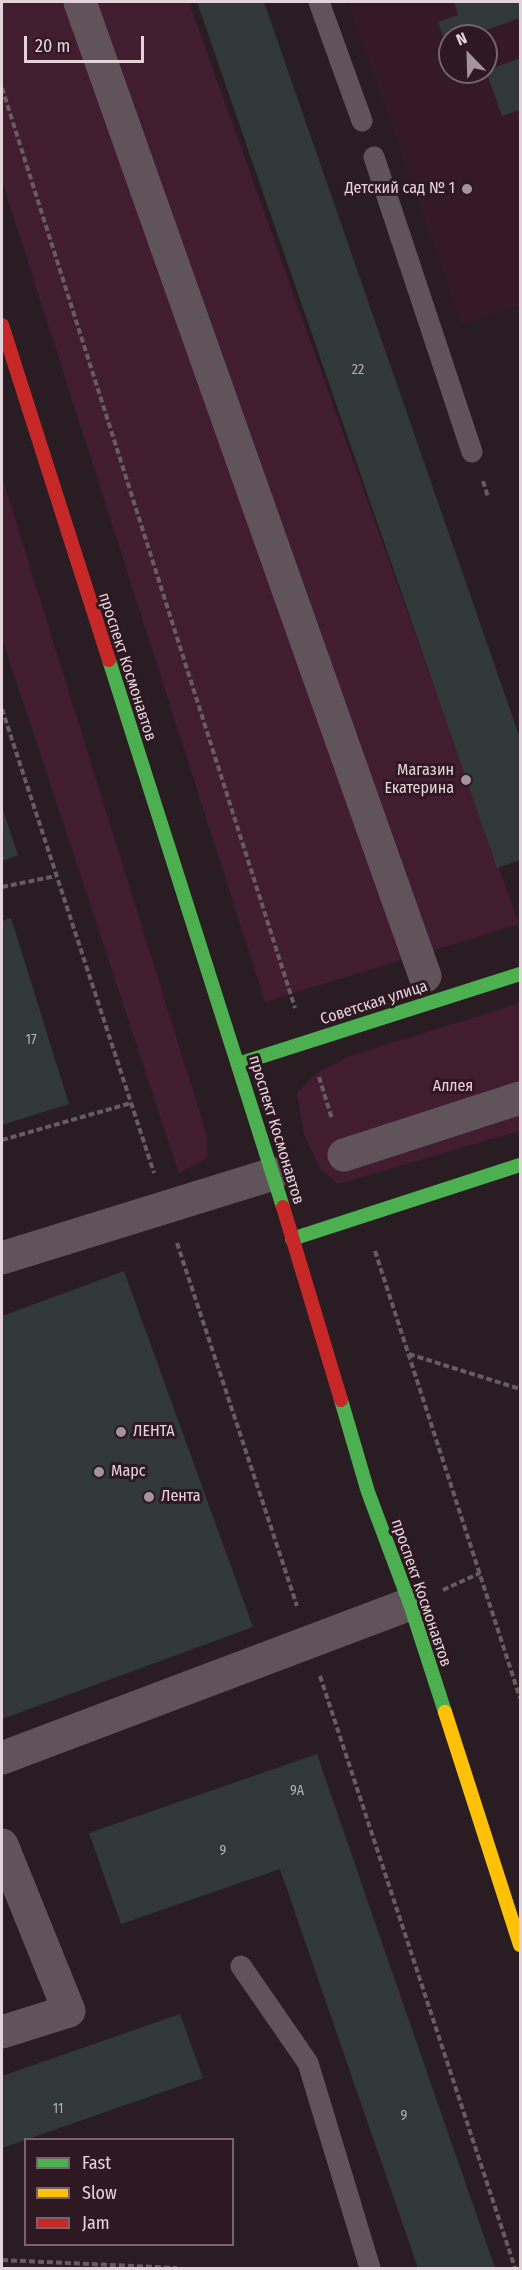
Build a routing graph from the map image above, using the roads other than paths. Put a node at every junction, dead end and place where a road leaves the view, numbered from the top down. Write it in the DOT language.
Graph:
graph roads {
  1 [pos="80,2"];
  2 [pos="320,2"];
  3 [pos="362,121"];
  4 [pos="374,157"];
  5 [pos="2,325"];
  6 [pos="472,452"];
  7 [pos="520,974"];
  8 [pos="425,976"];
  9 [pos="238,1064"];
  10 [pos="520,1098"];
  11 [pos="344,1155"];
  12 [pos="520,1166"];
  13 [pos="273,1174"];
  14 [pos="292,1239"];
  15 [pos="2,1258"];
  16 [pos="410,1604"];
  17 [pos="2,1758"];
  18 [pos="2,1845"];
  19 [pos="520,1945"];
  20 [pos="241,1966"];
  21 [pos="2,2032"];
  22 [pos="370,2268"];
  1 -- 8 [label="street"];
  2 -- 3 [label="lane"];
  4 -- 6 [label="lane"];
  5 -- 9 [label="main road, проспект Космонавтов"];
  7 -- 9 [label="main road, Советская улица"];
  9 -- 13 [label="main road, проспект Космонавтов"];
  10 -- 11 [label="street"];
  12 -- 14 [label="main road"];
  13 -- 14 [label="main road, проспект Космонавтов"];
  13 -- 15 [label="street"];
  14 -- 16 [label="main road, проспект Космонавтов"];
  16 -- 17 [label="street"];
  16 -- 19 [label="main road, проспект Космонавтов"];
  18 -- 21 [label="street"];
  20 -- 22 [label="lane"];
}
